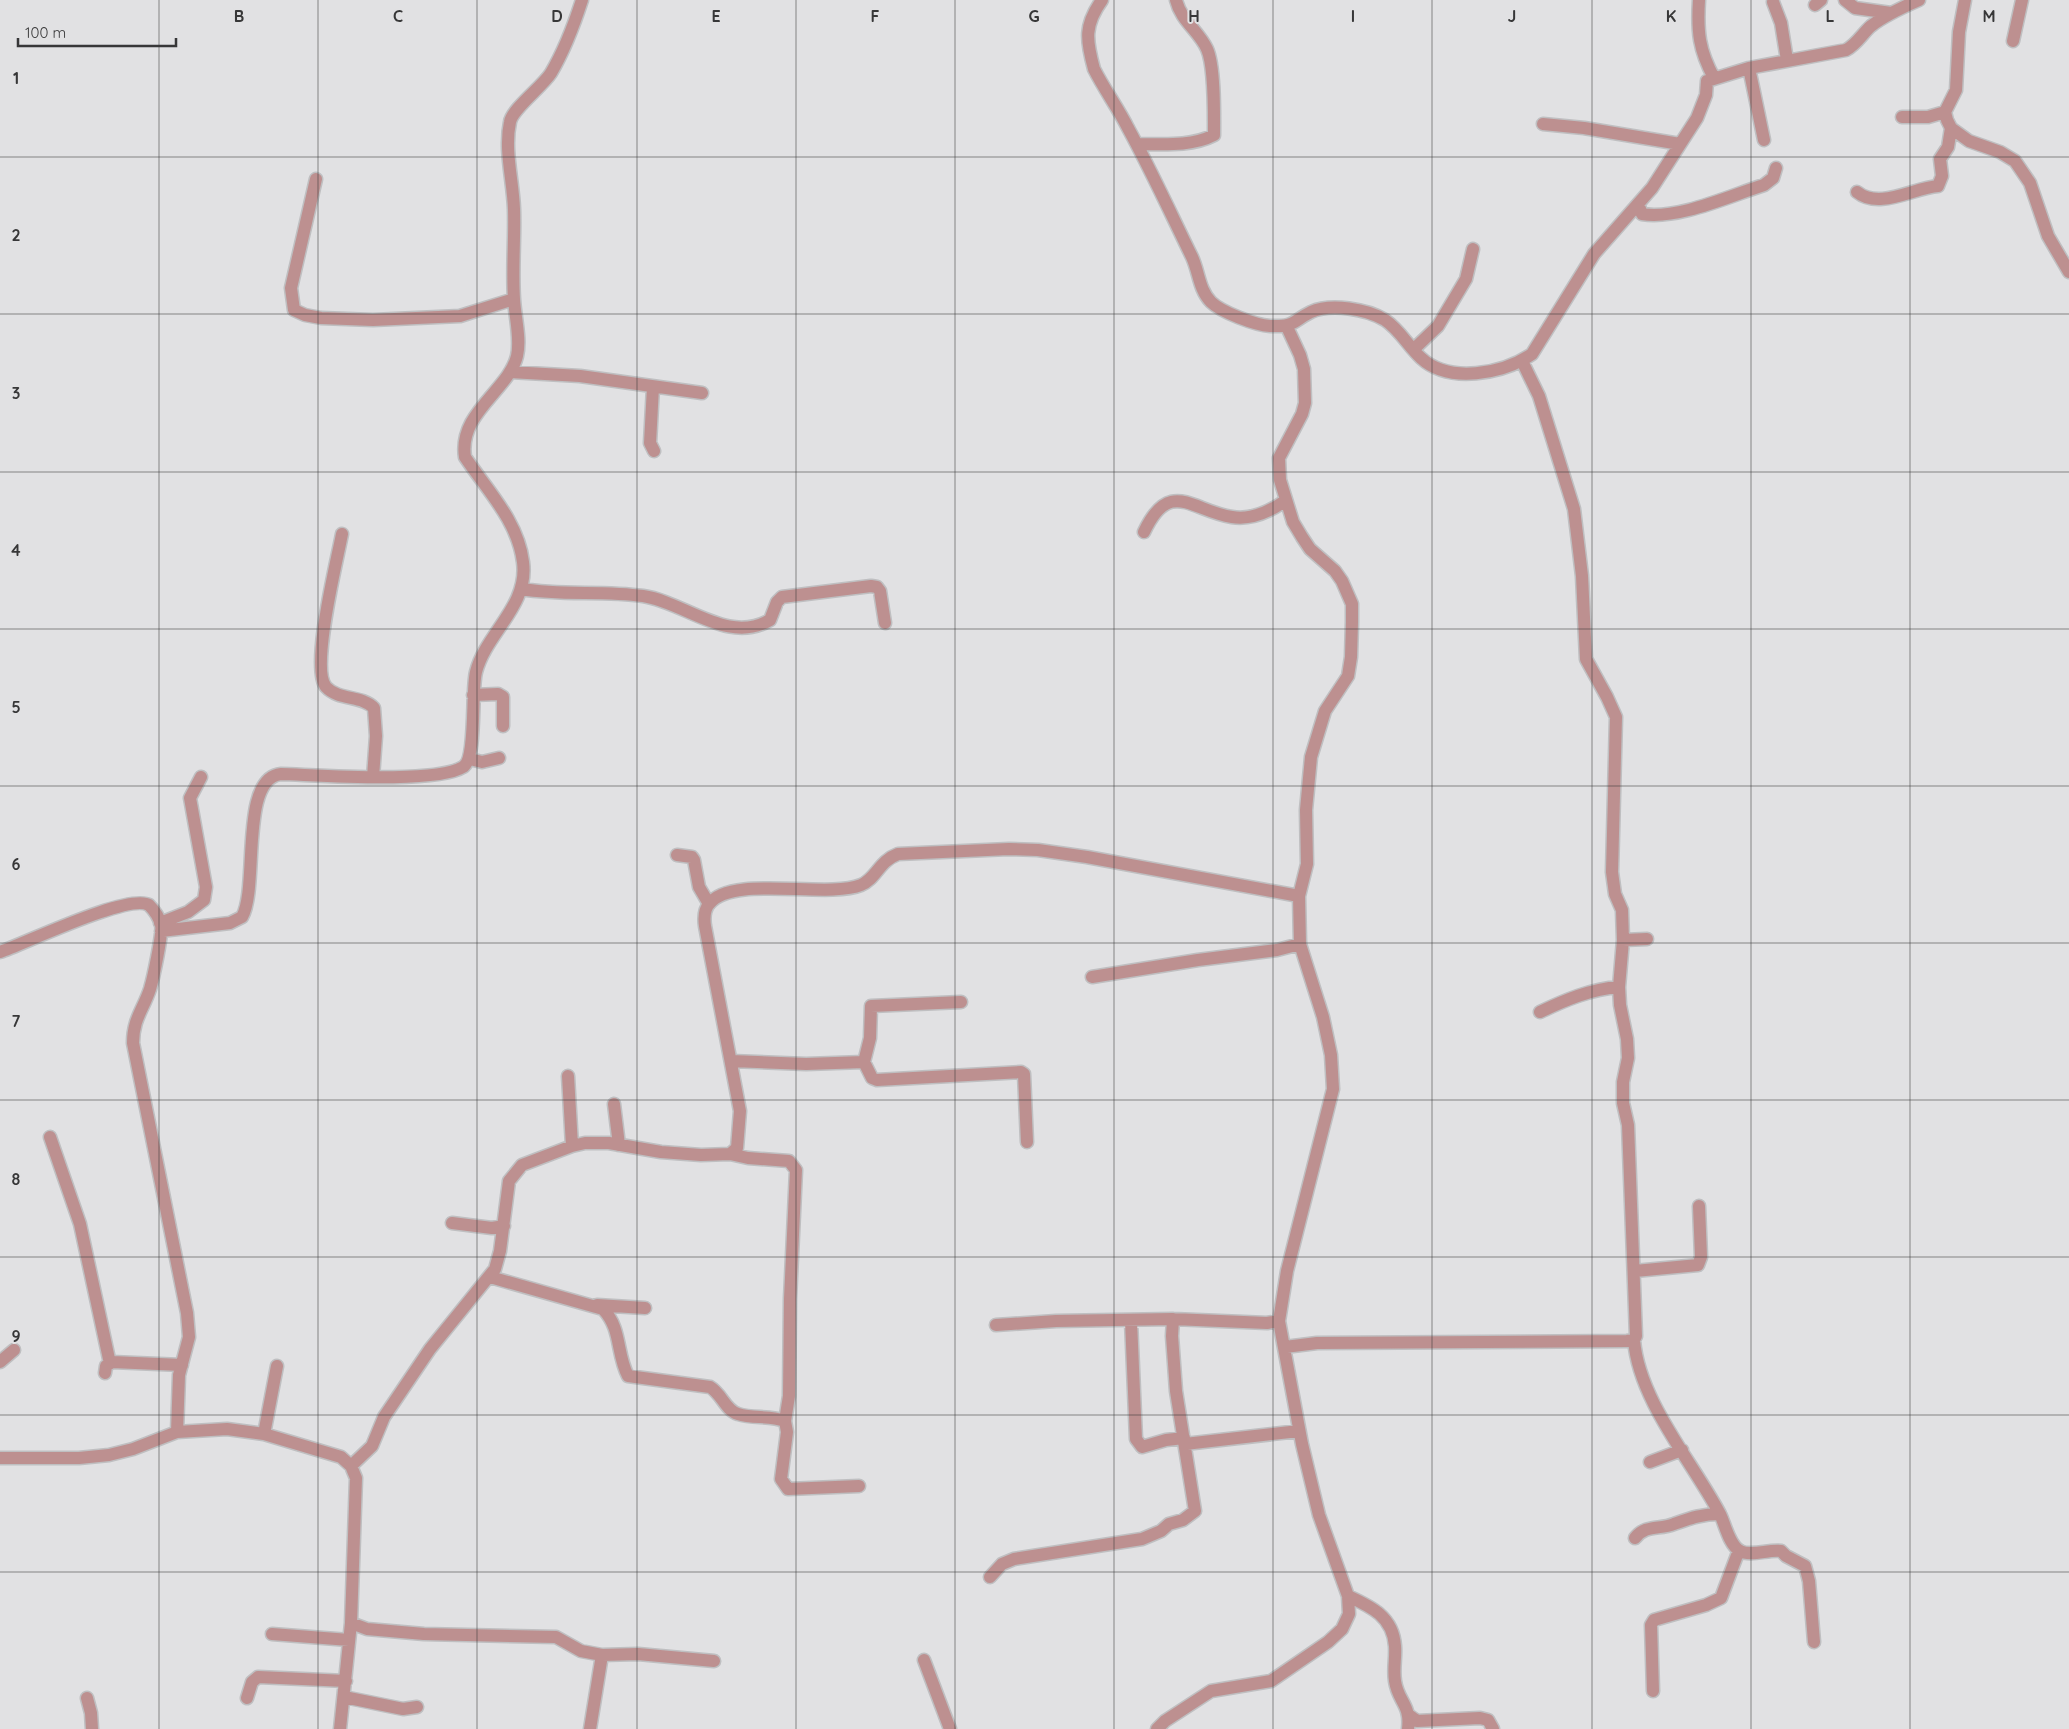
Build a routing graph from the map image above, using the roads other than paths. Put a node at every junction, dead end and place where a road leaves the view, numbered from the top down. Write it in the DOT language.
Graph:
graph roads {
  1 [pos="582,0"];
  2 [pos="1102,0"];
  3 [pos="1176,0"];
  4 [pos="1699,0"];
  5 [pos="1846,0"];
  6 [pos="1919,0"];
  7 [pos="1965,0"];
  8 [pos="2022,0"];
  9 [pos="1773,2"];
  10 [pos="1891,12"];
  11 [pos="2013,41"];
  12 [pos="1786,60"];
  13 [pos="1749,68"];
  14 [pos="1714,78"];
  15 [pos="1946,112"];
  16 [pos="1902,117"];
  17 [pos="1543,124"];
  18 [pos="1951,128"];
  19 [pos="1764,140"];
  20 [pos="1137,144"];
  21 [pos="1680,144"];
  22 [pos="1776,168"];
  23 [pos="316,179"];
  24 [pos="1857,192"];
  25 [pos="1638,204"];
  26 [pos="1473,249"];
  27 [pos="2069,272"];
  28 [pos="514,299"];
  29 [pos="1287,327"];
  30 [pos="1414,349"];
  31 [pos="1522,361"];
  32 [pos="510,372"];
  33 [pos="653,387"];
  34 [pos="702,393"];
  35 [pos="654,451"];
  36 [pos="1286,500"];
  37 [pos="1144,532"];
  38 [pos="342,534"];
  39 [pos="522,589"];
  40 [pos="885,623"];
  41 [pos="473,695"];
  42 [pos="503,726"];
  43 [pos="499,758"];
  44 [pos="470,759"];
  45 [pos="201,777"];
  46 [pos="373,777"];
  47 [pos="676,855"];
  48 [pos="1299,896"];
  49 [pos="709,904"];
  50 [pos="161,927"];
  51 [pos="1647,939"];
  52 [pos="1623,940"];
  53 [pos="1300,944"];
  54 [pos="0,952"];
  55 [pos="1092,977"];
  56 [pos="1619,987"];
  57 [pos="961,1002"];
  58 [pos="1540,1012"];
  59 [pos="731,1061"];
  60 [pos="864,1062"];
  61 [pos="568,1076"];
  62 [pos="614,1104"];
  63 [pos="50,1137"];
  64 [pos="1027,1142"];
  65 [pos="618,1144"];
  66 [pos="572,1146"];
  67 [pos="730,1154"];
  68 [pos="1699,1206"];
  69 [pos="452,1223"];
  70 [pos="504,1226"];
  71 [pos="1635,1271"];
  72 [pos="490,1278"];
  73 [pos="595,1305"];
  74 [pos="645,1308"];
  75 [pos="1173,1319"];
  76 [pos="1131,1321"];
  77 [pos="1279,1321"];
  78 [pos="996,1325"];
  79 [pos="1634,1340"];
  80 [pos="1285,1347"];
  81 [pos="14,1350"];
  82 [pos="0,1362"];
  83 [pos="182,1365"];
  84 [pos="277,1366"];
  85 [pos="785,1421"];
  86 [pos="1299,1431"];
  87 [pos="177,1432"];
  88 [pos="264,1434"];
  89 [pos="1184,1441"];
  90 [pos="1682,1450"];
  91 [pos="0,1458"];
  92 [pos="1650,1462"];
  93 [pos="352,1466"];
  94 [pos="859,1486"];
  95 [pos="1720,1514"];
  96 [pos="1635,1538"];
  97 [pos="1739,1550"];
  98 [pos="990,1577"];
  99 [pos="1348,1596"];
  100 [pos="351,1623"];
  101 [pos="272,1634"];
  102 [pos="349,1640"];
  103 [pos="1814,1642"];
  104 [pos="602,1655"];
  105 [pos="924,1660"];
  106 [pos="714,1661"];
  107 [pos="346,1681"];
  108 [pos="1653,1691"];
  109 [pos="344,1697"];
  110 [pos="87,1698"];
  111 [pos="247,1698"];
  112 [pos="417,1707"];
  113 [pos="1410,1716"];
  114 [pos="92,1729"];
  115 [pos="340,1729"];
  116 [pos="590,1729"];
  117 [pos="950,1729"];
  118 [pos="1157,1729"];
  119 [pos="1408,1729"];
  120 [pos="1492,1729"];
  1 -- 28 [label="street"];
  2 -- 20 [label="street"];
  3 -- 20 [label="street"];
  4 -- 14 [label="street"];
  5 -- 10 [label="street"];
  6 -- 10 [label="street"];
  7 -- 15 [label="street"];
  8 -- 11 [label="street"];
  9 -- 12 [label="street"];
  10 -- 12 [label="street"];
  12 -- 13 [label="street"];
  13 -- 14 [label="street"];
  13 -- 19 [label="street"];
  14 -- 21 [label="street"];
  15 -- 16 [label="street"];
  15 -- 18 [label="street"];
  17 -- 21 [label="street"];
  18 -- 24 [label="street"];
  18 -- 27 [label="street"];
  20 -- 29 [label="street"];
  21 -- 25 [label="street"];
  22 -- 25 [label="street"];
  23 -- 28 [label="street"];
  25 -- 31 [label="street"];
  26 -- 30 [label="street"];
  28 -- 32 [label="street"];
  29 -- 30 [label="street"];
  29 -- 36 [label="street"];
  30 -- 31 [label="street"];
  31 -- 52 [label="street"];
  32 -- 33 [label="street"];
  32 -- 39 [label="street"];
  33 -- 34 [label="street"];
  33 -- 35 [label="street"];
  36 -- 37 [label="street"];
  36 -- 48 [label="street"];
  38 -- 46 [label="street"];
  39 -- 40 [label="street"];
  39 -- 41 [label="street"];
  41 -- 42 [label="street"];
  41 -- 44 [label="street"];
  43 -- 44 [label="street"];
  44 -- 46 [label="street"];
  45 -- 50 [label="street"];
  46 -- 50 [label="street"];
  47 -- 49 [label="street"];
  48 -- 49 [label="street"];
  48 -- 53 [label="street"];
  49 -- 59 [label="street"];
  50 -- 54 [label="street"];
  50 -- 83 [label="street"];
  51 -- 52 [label="street"];
  52 -- 56 [label="street"];
  53 -- 55 [label="street"];
  53 -- 77 [label="street"];
  56 -- 58 [label="street"];
  56 -- 71 [label="street"];
  57 -- 60 [label="street"];
  59 -- 60 [label="street"];
  59 -- 67 [label="street"];
  60 -- 64 [label="street"];
  61 -- 66 [label="street"];
  62 -- 65 [label="street"];
  63 -- 83 [label="street"];
  65 -- 66 [label="street"];
  65 -- 67 [label="street"];
  66 -- 70 [label="street"];
  67 -- 85 [label="street"];
  68 -- 71 [label="street"];
  69 -- 70 [label="street"];
  70 -- 72 [label="street"];
  71 -- 79 [label="street"];
  72 -- 73 [label="street"];
  72 -- 93 [label="street"];
  73 -- 74 [label="street"];
  73 -- 85 [label="street"];
  75 -- 76 [label="street"];
  75 -- 77 [label="street"];
  75 -- 89 [label="street"];
  76 -- 78 [label="street"];
  76 -- 89 [label="street"];
  77 -- 80 [label="street"];
  79 -- 80 [label="street"];
  79 -- 90 [label="street"];
  80 -- 86 [label="street"];
  81 -- 82 [label="street"];
  83 -- 87 [label="street"];
  84 -- 88 [label="street"];
  85 -- 94 [label="street"];
  86 -- 89 [label="street"];
  86 -- 99 [label="street"];
  87 -- 88 [label="street"];
  87 -- 91 [label="street"];
  88 -- 93 [label="street"];
  89 -- 98 [label="street"];
  90 -- 92 [label="street"];
  90 -- 95 [label="street"];
  93 -- 100 [label="street"];
  95 -- 96 [label="street"];
  95 -- 97 [label="street"];
  97 -- 103 [label="street"];
  97 -- 108 [label="street"];
  99 -- 113 [label="street"];
  99 -- 118 [label="street"];
  100 -- 102 [label="street"];
  100 -- 104 [label="street"];
  101 -- 102 [label="street"];
  102 -- 107 [label="street"];
  104 -- 106 [label="street"];
  104 -- 116 [label="street"];
  105 -- 117 [label="street"];
  107 -- 109 [label="street"];
  107 -- 111 [label="street"];
  109 -- 112 [label="street"];
  109 -- 115 [label="street"];
  110 -- 114 [label="street"];
  113 -- 119 [label="street"];
  113 -- 120 [label="street"];
}
